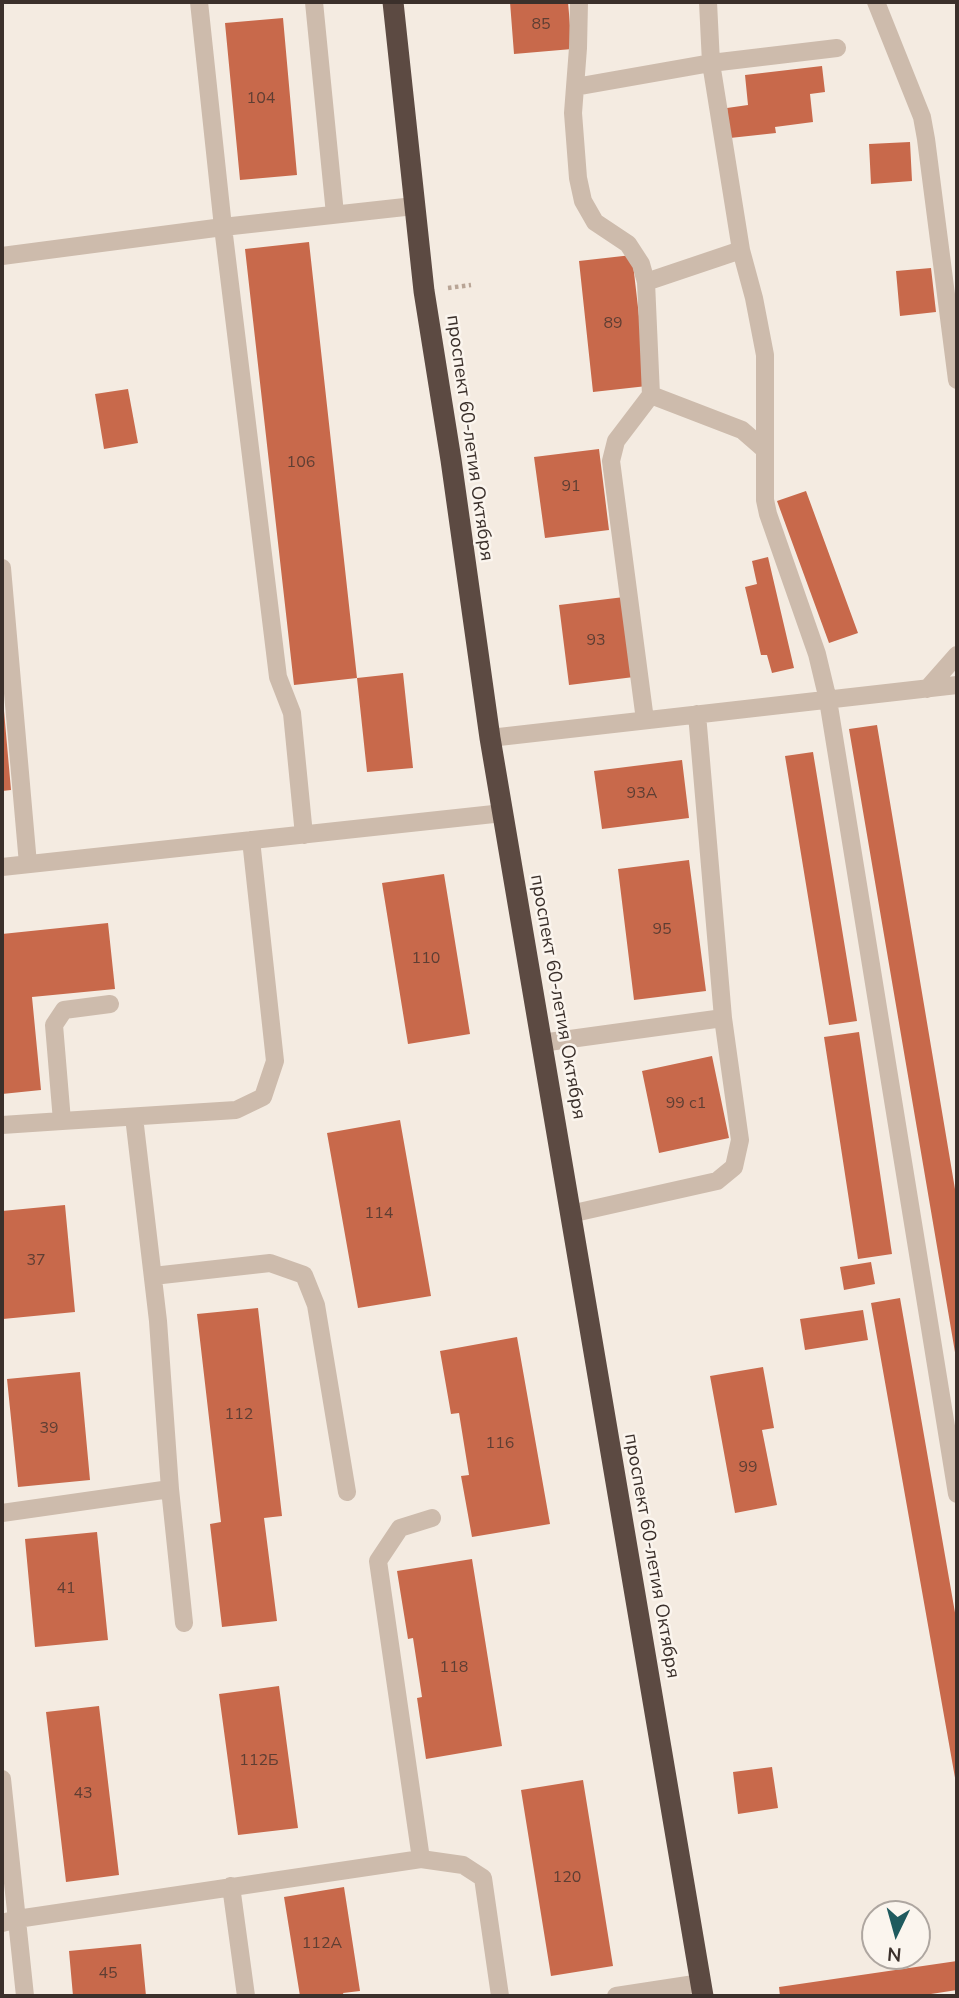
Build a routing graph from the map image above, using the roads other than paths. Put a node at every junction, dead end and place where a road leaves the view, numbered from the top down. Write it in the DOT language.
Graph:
graph roads {
  1 [pos="199,2"];
  2 [pos="314,2"];
  3 [pos="393,2"];
  4 [pos="579,2"];
  5 [pos="708,2"];
  6 [pos="876,2"];
  7 [pos="837,48"];
  8 [pos="711,63"];
  9 [pos="575,87"];
  10 [pos="414,206"];
  11 [pos="335,214"];
  12 [pos="223,227"];
  13 [pos="741,250"];
  14 [pos="2,256"];
  15 [pos="646,282"];
  16 [pos="957,380"];
  17 [pos="651,395"];
  18 [pos="765,450"];
  19 [pos="2,568"];
  20 [pos="957,655"];
  21 [pos="957,685"];
  22 [pos="927,689"];
  23 [pos="828,700"];
  24 [pos="697,715"];
  25 [pos="645,720"];
  26 [pos="490,738"];
  27 [pos="503,813"];
  28 [pos="304,835"];
  29 [pos="251,841"];
  30 [pos="28,864"];
  31 [pos="2,867"];
  32 [pos="110,1004"];
  33 [pos="723,1018"];
  34 [pos="541,1043"];
  35 [pos="134,1116"];
  36 [pos="62,1121"];
  37 [pos="2,1125"];
  38 [pos="570,1214"];
  39 [pos="153,1276"];
  40 [pos="170,1489"];
  41 [pos="347,1492"];
  42 [pos="957,1494"];
  43 [pos="2,1514"];
  44 [pos="432,1518"];
  45 [pos="184,1623"];
  46 [pos="2,1779"];
  47 [pos="421,1858"];
  48 [pos="231,1886"];
  49 [pos="9,1921"];
  50 [pos="702,1990"];
  51 [pos="25,1996"];
  52 [pos="246,1996"];
  53 [pos="500,1996"];
  54 [pos="616,1996"];
  1 -- 12 [label="street"];
  2 -- 11 [label="street"];
  3 -- 10 [label="highway, проспект 60-летия Октября"];
  4 -- 9 [label="street"];
  5 -- 8 [label="street"];
  6 -- 16 [label="street"];
  7 -- 8 [label="street"];
  8 -- 9 [label="street"];
  8 -- 13 [label="street"];
  9 -- 15 [label="street"];
  10 -- 11 [label="street"];
  10 -- 26 [label="highway, проспект 60-летия Октября"];
  11 -- 12 [label="street"];
  12 -- 14 [label="street"];
  12 -- 28 [label="street"];
  13 -- 15 [label="street"];
  13 -- 18 [label="street"];
  15 -- 17 [label="street"];
  17 -- 18 [label="street"];
  17 -- 25 [label="street"];
  18 -- 23 [label="street"];
  19 -- 30 [label="street"];
  20 -- 22 [label="street"];
  21 -- 22 [label="street"];
  22 -- 23 [label="street"];
  23 -- 24 [label="street"];
  23 -- 42 [label="street"];
  24 -- 25 [label="street"];
  24 -- 33 [label="street"];
  25 -- 26 [label="street"];
  26 -- 27 [label="highway, проспект 60-летия Октября"];
  27 -- 28 [label="street"];
  27 -- 34 [label="highway, проспект 60-летия Октября"];
  28 -- 29 [label="street"];
  29 -- 30 [label="street"];
  29 -- 35 [label="street"];
  30 -- 31 [label="street"];
  32 -- 36 [label="street"];
  33 -- 34 [label="street"];
  33 -- 38 [label="street"];
  34 -- 38 [label="highway, проспект 60-летия Октября"];
  35 -- 36 [label="street"];
  35 -- 39 [label="street"];
  36 -- 37 [label="street"];
  38 -- 50 [label="highway, проспект 60-летия Октября"];
  39 -- 40 [label="street"];
  39 -- 41 [label="street"];
  40 -- 43 [label="street"];
  40 -- 45 [label="street"];
  44 -- 47 [label="street"];
  46 -- 49 [label="street"];
  47 -- 48 [label="street"];
  47 -- 53 [label="street"];
  48 -- 49 [label="street"];
  48 -- 52 [label="street"];
  49 -- 51 [label="street"];
  50 -- 54 [label="street"];
}
